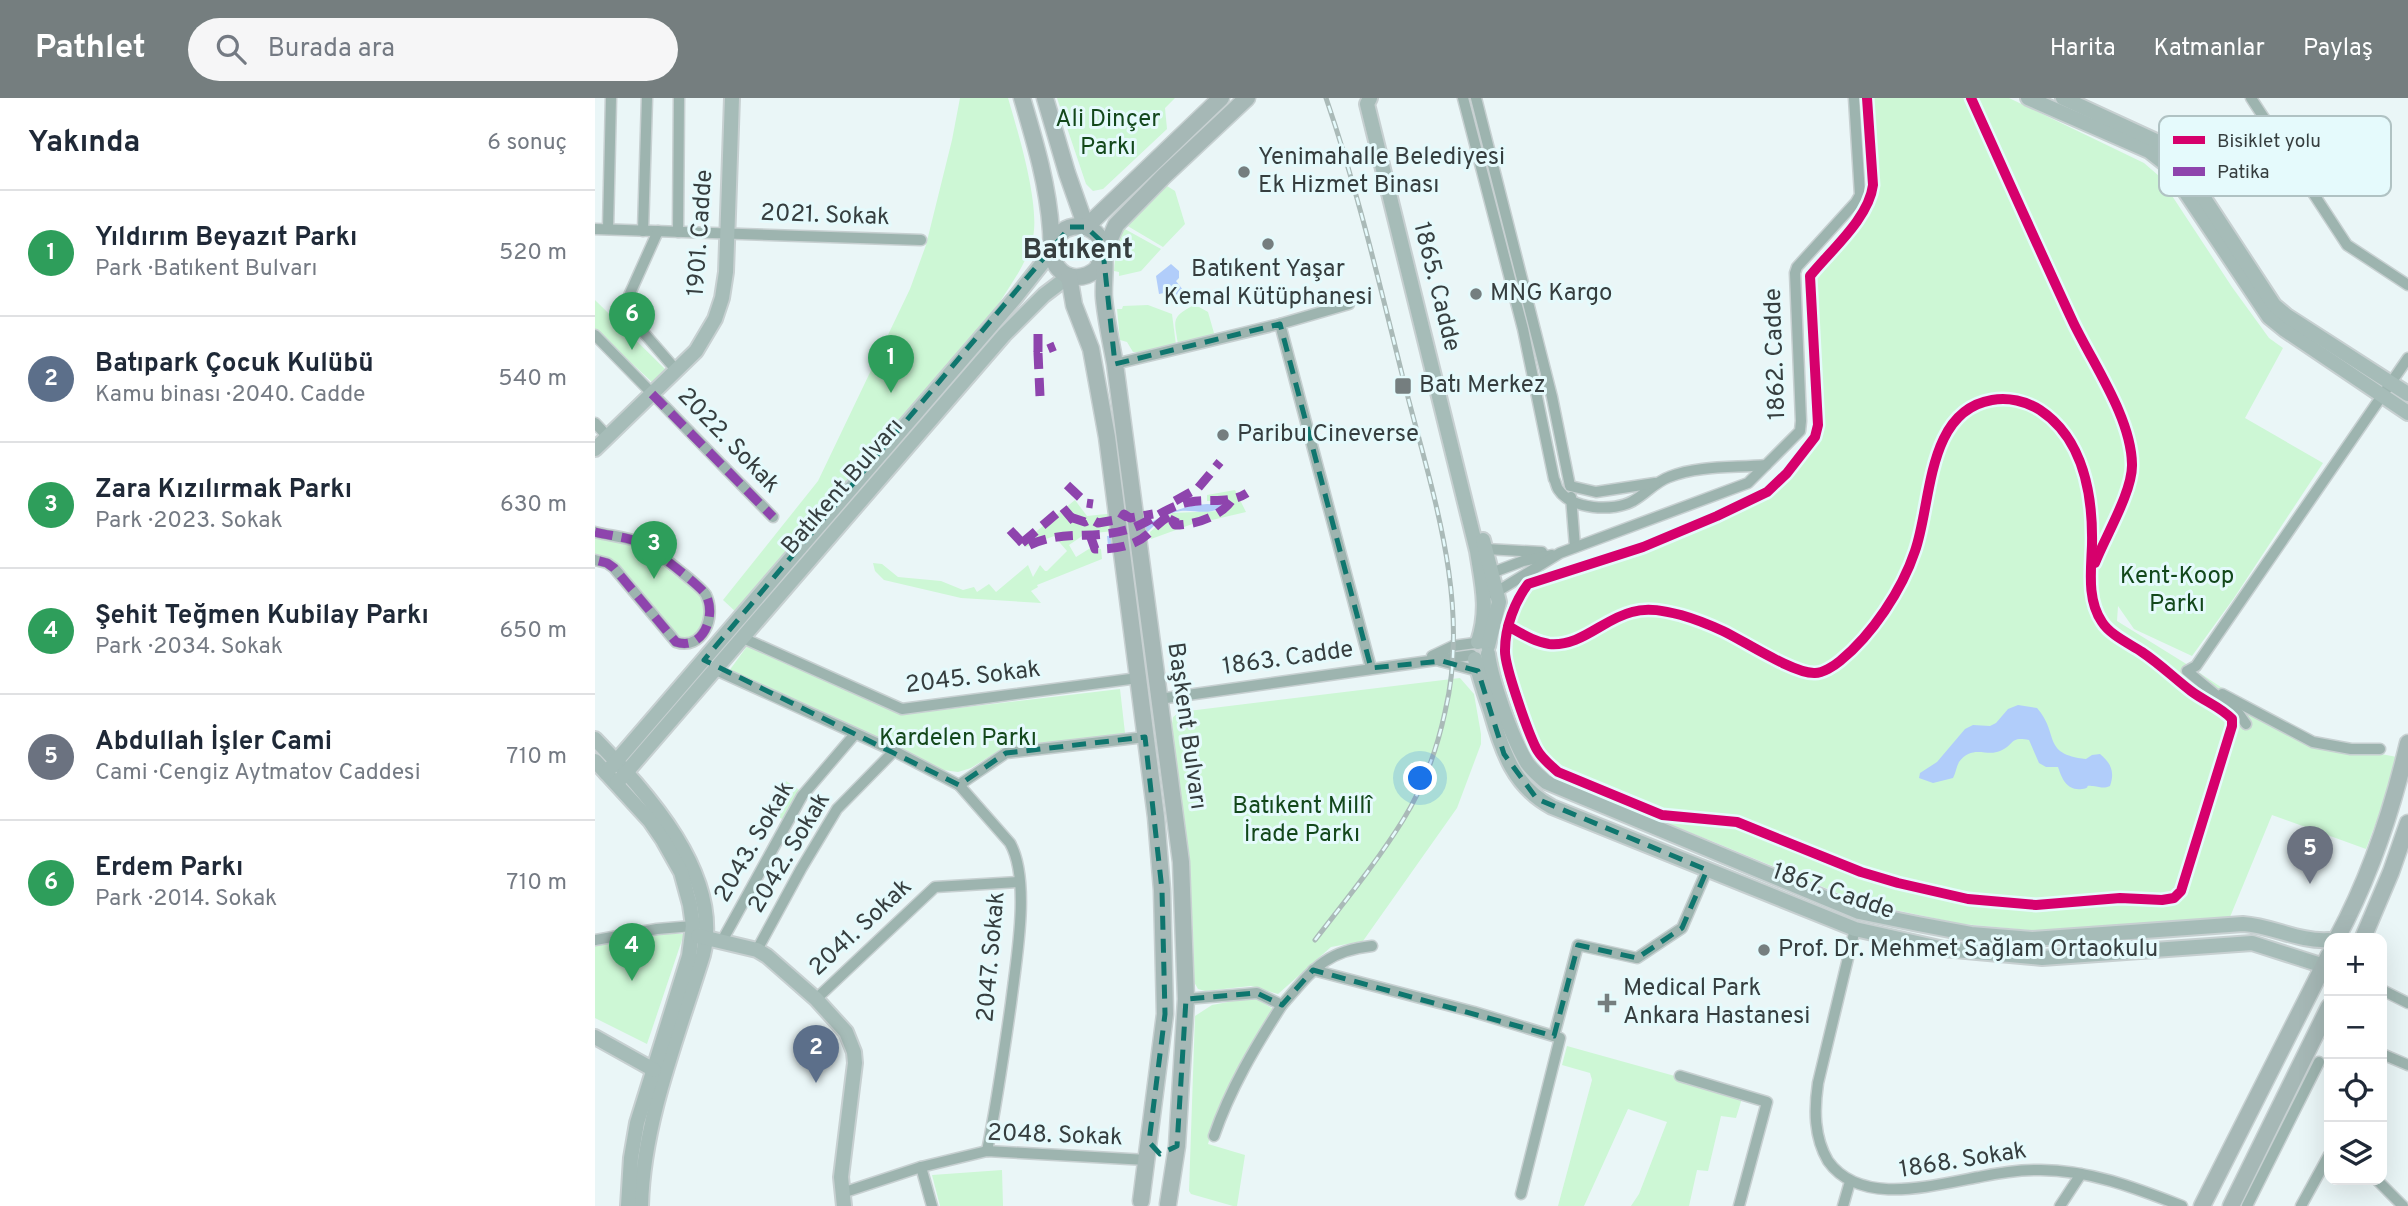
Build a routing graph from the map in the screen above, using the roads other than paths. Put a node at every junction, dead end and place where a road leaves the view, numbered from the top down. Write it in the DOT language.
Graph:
graph roads {
  1 [pos="611,98"];
  2 [pos="646,98"];
  3 [pos="679,98"];
  4 [pos="732,98"];
  5 [pos="1023,98"];
  6 [pos="1045,98"];
  7 [pos="1221,98"];
  8 [pos="1247,98"];
  9 [pos="1464,98"];
  10 [pos="1476,98"];
  11 [pos="1854,98"];
  12 [pos="2028,98"];
  13 [pos="2063,98"];
  14 [pos="2251,98"];
  15 [pos="1367,100"];
  16 [pos="2263,116"];
  17 [pos="2159,142"];
  18 [pos="2159,158"];
  19 [pos="2187,196"];
  20 [pos="2203,196"];
  21 [pos="2315,196"];
  22 [pos="1086,227"];
  23 [pos="595,229"];
  24 [pos="608,229"];
  25 [pos="643,231"];
  26 [pos="658,232"];
  27 [pos="678,232"];
  28 [pos="727,234"];
  29 [pos="921,240"];
  30 [pos="1052,251"];
  31 [pos="1103,256"];
  32 [pos="1069,276"];
  33 [pos="2408,285"];
  34 [pos="1349,304"];
  35 [pos="1280,324"];
  36 [pos="2288,325"];
  37 [pos="595,335"];
  38 [pos="2408,358"];
  39 [pos="1115,364"];
  40 [pos="677,371"];
  41 [pos="2391,383"];
  42 [pos="652,394"];
  43 [pos="2408,394"];
  44 [pos="2382,395"];
  45 [pos="2408,413"];
  46 [pos="595,423"];
  47 [pos="608,437"];
  48 [pos="595,449"];
  49 [pos="1766,466"];
  50 [pos="1658,483"];
  51 [pos="1570,486"];
  52 [pos="1571,499"];
  53 [pos="773,517"];
  54 [pos="1470,522"];
  55 [pos="595,533"];
  56 [pos="1575,547"];
  57 [pos="1486,549"];
  58 [pos="1560,553"];
  59 [pos="595,560"];
  60 [pos="1486,575"];
  61 [pos="1497,591"];
  62 [pos="1485,600"];
  63 [pos="743,638"];
  64 [pos="1479,653"];
  65 [pos="704,660"];
  66 [pos="1422,662"];
  67 [pos="1371,668"];
  68 [pos="716,670"];
  69 [pos="1138,678"];
  70 [pos="2205,685"];
  71 [pos="1159,699"];
  72 [pos="2246,724"];
  73 [pos="855,734"];
  74 [pos="1145,737"];
  75 [pos="595,739"];
  76 [pos="2408,743"];
  77 [pos="2380,749"];
  78 [pos="894,751"];
  79 [pos="595,761"];
  80 [pos="616,761"];
  81 [pos="617,776"];
  82 [pos="959,785"];
  83 [pos="2408,823"];
  84 [pos="1714,852"];
  85 [pos="1707,870"];
  86 [pos="1019,882"];
  87 [pos="1859,912"];
  88 [pos="1855,929"];
  89 [pos="697,933"];
  90 [pos="2340,933"];
  91 [pos="2365,933"];
  92 [pos="595,940"];
  93 [pos="2324,940"];
  94 [pos="722,941"];
  95 [pos="1373,946"];
  96 [pos="757,950"];
  97 [pos="2324,961"];
  98 [pos="2324,965"];
  99 [pos="1313,970"];
  100 [pos="2387,992"];
  101 [pos="817,999"];
  102 [pos="1186,999"];
  103 [pos="2408,1003"];
  104 [pos="1282,1005"];
  105 [pos="2324,1029"];
  106 [pos="1554,1036"];
  107 [pos="595,1037"];
  108 [pos="2387,1056"];
  109 [pos="2319,1062"];
  110 [pos="2408,1065"];
  111 [pos="654,1070"];
  112 [pos="1680,1076"];
  113 [pos="1214,1136"];
  114 [pos="1149,1142"];
  115 [pos="1177,1146"];
  116 [pos="987,1151"];
  117 [pos="1147,1160"];
  118 [pos="2324,1164"];
  119 [pos="921,1167"];
  120 [pos="2081,1174"];
  121 [pos="1849,1185"];
  122 [pos="2382,1185"];
  123 [pos="1521,1194"];
  124 [pos="843,1200"];
  125 [pos="1139,1204"];
  126 [pos="1169,1205"];
  127 [pos="628,1206"];
  128 [pos="641,1206"];
  129 [pos="932,1206"];
  130 [pos="1739,1206"];
  131 [pos="1843,1206"];
  132 [pos="2060,1206"];
  133 [pos="2182,1206"];
  134 [pos="2202,1206"];
  135 [pos="2231,1206"];
  136 [pos="2247,1206"];
  137 [pos="2301,1206"];
  138 [pos="2403,1206"];
  1 -- 24 [label="street"];
  2 -- 25 [label="street"];
  3 -- 27 [label="street"];
  4 -- 28 [label="street, 1901. Cadde"];
  5 -- 30 [label="main road"];
  6 -- 22 [label="main road"];
  7 -- 22 [label="main road, Batıkent Bulvarı"];
  8 -- 31 [label="main road, Batıkent Bulvarı"];
  9 -- 52 [label="street"];
  10 -- 51 [label="street"];
  11 -- 49 [label="street, 1862. Cadde"];
  12 -- 18 [label="street"];
  13 -- 17 [label="street"];
  14 -- 16 [label="street"];
  15 -- 54 [label="street, 1865. Cadde"];
  19 -- 36 [label="street"];
  20 -- 36 [label="street"];
  21 -- 33 [label="street"];
  22 -- 30 [label="main road, Batıkent Bulvarı"];
  22 -- 31 [label="main road"];
  23 -- 24 [label="street, 2021. Sokak"];
  24 -- 25 [label="street, 2021. Sokak"];
  25 -- 26 [label="street, 2021. Sokak"];
  26 -- 27 [label="street, 2021. Sokak"];
  26 -- 40 [label="street"];
  27 -- 28 [label="street, 2021. Sokak"];
  28 -- 29 [label="street, 2021. Sokak"];
  28 -- 40 [label="street, 1901. Cadde"];
  30 -- 32 [label="main road"];
  30 -- 65 [label="street, Batıkent Bulvarı"];
  31 -- 32 [label="main road, Batıkent Bulvarı"];
  31 -- 39 [label="main road, Başkent Bulvarı"];
  32 -- 63 [label="street, Batıkent Bulvarı"];
  32 -- 69 [label="main road, Başkent Bulvarı"];
  34 -- 35 [label="street"];
  35 -- 39 [label="street"];
  35 -- 67 [label="street"];
  36 -- 41 [label="street"];
  36 -- 44 [label="street"];
  37 -- 42 [label="street, 2022. Sokak"];
  38 -- 41 [label="street"];
  39 -- 71 [label="main road, Başkent Bulvarı"];
  40 -- 42 [label="street, 1901. Cadde"];
  41 -- 43 [label="street"];
  41 -- 44 [label="street"];
  42 -- 47 [label="street, 1901. Cadde"];
  42 -- 53 [label="street, 2022. Sokak"];
  44 -- 45 [label="street"];
  44 -- 70 [label="street"];
  46 -- 47 [label="street"];
  47 -- 48 [label="street, 1901. Cadde"];
  49 -- 50 [label="street"];
  49 -- 56 [label="street, 1862. Cadde"];
  50 -- 51 [label="street"];
  50 -- 52 [label="street"];
  51 -- 52 [label="street"];
  52 -- 56 [label="street"];
  54 -- 57 [label="street, 1865. Cadde"];
  54 -- 60 [label="street, 1865. Cadde"];
  55 -- 59 [label="street"];
  56 -- 58 [label="street, 1862. Cadde"];
  57 -- 58 [label="street"];
  57 -- 60 [label="street, 1865. Cadde"];
  58 -- 60 [label="street"];
  58 -- 61 [label="street"];
  60 -- 61 [label="street, 1865. Cadde"];
  60 -- 62 [label="street, 1865. Cadde"];
  61 -- 62 [label="street"];
  61 -- 64 [label="street, 1865. Cadde"];
  62 -- 64 [label="street, 1865. Cadde"];
  63 -- 68 [label="street, Batıkent Bulvarı"];
  63 -- 69 [label="street, 2045. Sokak"];
  64 -- 66 [label="street"];
  64 -- 66 [label="street"];
  64 -- 84 [label="street, 1867. Cadde"];
  64 -- 85 [label="street, 1867. Cadde"];
  65 -- 68 [label="street"];
  65 -- 80 [label="street, Batıkent Bulvarı"];
  66 -- 67 [label="street, 1863. Cadde"];
  67 -- 71 [label="street, 1863. Cadde"];
  68 -- 73 [label="street"];
  68 -- 81 [label="street, Batıkent Bulvarı"];
  69 -- 74 [label="main road, Başkent Bulvarı"];
  70 -- 72 [label="street"];
  70 -- 77 [label="street"];
  71 -- 102 [label="main road, Başkent Bulvarı"];
  73 -- 78 [label="street"];
  73 -- 94 [label="street, 2043. Sokak"];
  74 -- 82 [label="street"];
  74 -- 114 [label="main road, Başkent Bulvarı"];
  75 -- 80 [label="street"];
  76 -- 90 [label="main road"];
  78 -- 82 [label="street"];
  78 -- 96 [label="street, 2042. Sokak"];
  79 -- 81 [label="street"];
  80 -- 81 [label="street, Batıkent Bulvarı"];
  81 -- 89 [label="street"];
  82 -- 86 [label="street, 2047. Sokak"];
  83 -- 91 [label="main road"];
  84 -- 85 [label="street"];
  84 -- 87 [label="street, 1867. Cadde"];
  85 -- 88 [label="street, 1867. Cadde"];
  85 -- 106 [label="street"];
  86 -- 101 [label="street, 2041. Sokak"];
  86 -- 116 [label="street, 2047. Sokak"];
  87 -- 88 [label="street"];
  87 -- 93 [label="street, 1867. Cadde"];
  88 -- 97 [label="street, 1867. Cadde"];
  88 -- 121 [label="street"];
  89 -- 92 [label="street"];
  89 -- 94 [label="street"];
  89 -- 111 [label="street"];
  89 -- 128 [label="street"];
  94 -- 96 [label="street"];
  95 -- 99 [label="street"];
  96 -- 101 [label="street"];
  98 -- 134 [label="main road"];
  99 -- 104 [label="street"];
  99 -- 106 [label="street"];
  100 -- 103 [label="street"];
  101 -- 124 [label="street"];
  102 -- 104 [label="street"];
  102 -- 115 [label="main road, Başkent Bulvarı"];
  104 -- 113 [label="street"];
  105 -- 135 [label="main road"];
  106 -- 123 [label="street"];
  107 -- 111 [label="street"];
  108 -- 110 [label="street"];
  109 -- 136 [label="street"];
  111 -- 127 [label="street"];
  112 -- 130 [label="street"];
  114 -- 115 [label="main road"];
  114 -- 117 [label="main road, Başkent Bulvarı"];
  115 -- 126 [label="main road, Başkent Bulvarı"];
  116 -- 117 [label="street, 2048. Sokak"];
  116 -- 119 [label="street, 2048. Sokak"];
  117 -- 125 [label="main road, Başkent Bulvarı"];
  118 -- 137 [label="street"];
  119 -- 124 [label="street, 2048. Sokak"];
  119 -- 129 [label="street"];
  120 -- 121 [label="street, 1868. Sokak"];
  120 -- 132 [label="street"];
  120 -- 133 [label="street, 1868. Sokak"];
  121 -- 131 [label="street"];
  122 -- 138 [label="street"];
  125 -- 126 [label="main road"];
}
